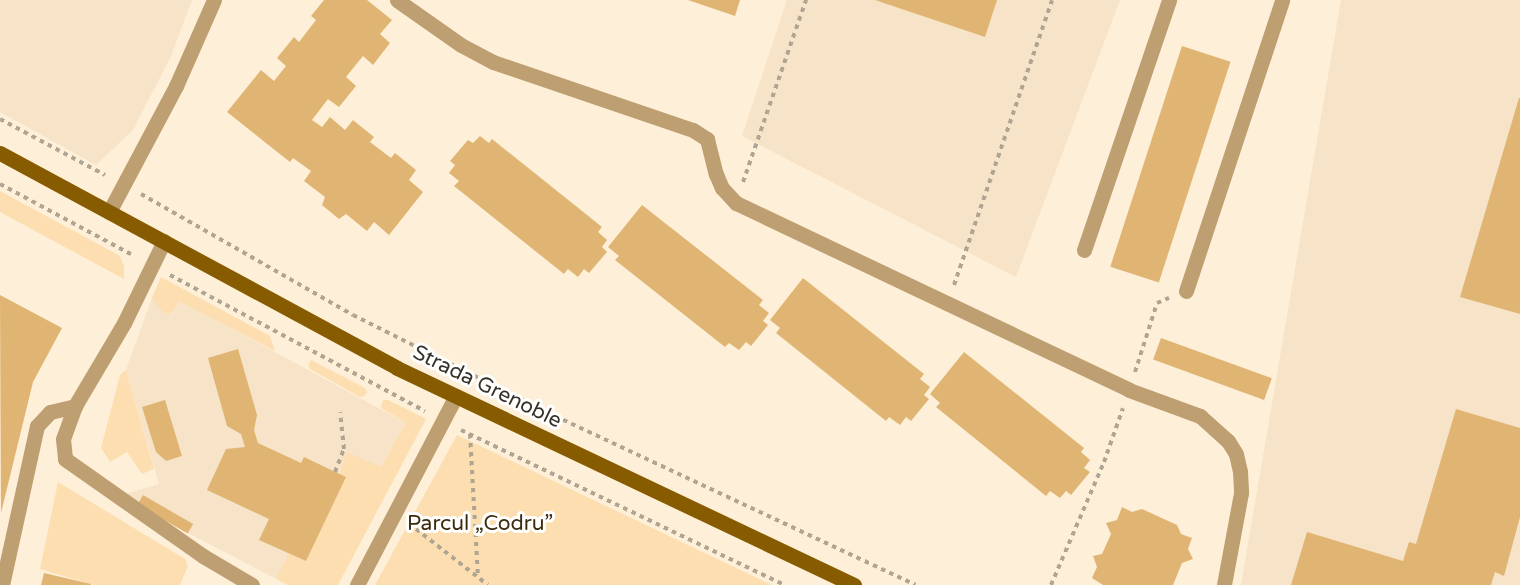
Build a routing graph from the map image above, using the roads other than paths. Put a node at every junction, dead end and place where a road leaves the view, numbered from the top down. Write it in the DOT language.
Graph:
graph roads {
  1 [pos="214,0"];
  2 [pos="397,0"];
  3 [pos="1169,0"];
  4 [pos="1282,0"];
  5 [pos="0,153"];
  6 [pos="109,212"];
  7 [pos="164,240"];
  8 [pos="1084,250"];
  9 [pos="1186,291"];
  10 [pos="456,396"];
  11 [pos="75,406"];
  12 [pos="3,585"];
  13 [pos="252,585"];
  14 [pos="357,585"];
  15 [pos="854,585"];
  16 [pos="1224,585"];
  1 -- 6 [label="street"];
  2 -- 16 [label="street"];
  3 -- 8 [label="street"];
  4 -- 9 [label="street"];
  5 -- 6 [label="main road, Strada Grenoble"];
  6 -- 7 [label="main road, Strada Grenoble"];
  7 -- 10 [label="main road, Strada Grenoble"];
  7 -- 11 [label="street"];
  10 -- 14 [label="street"];
  10 -- 15 [label="main road, Strada Grenoble"];
  11 -- 12 [label="street"];
  11 -- 13 [label="street"];
}
